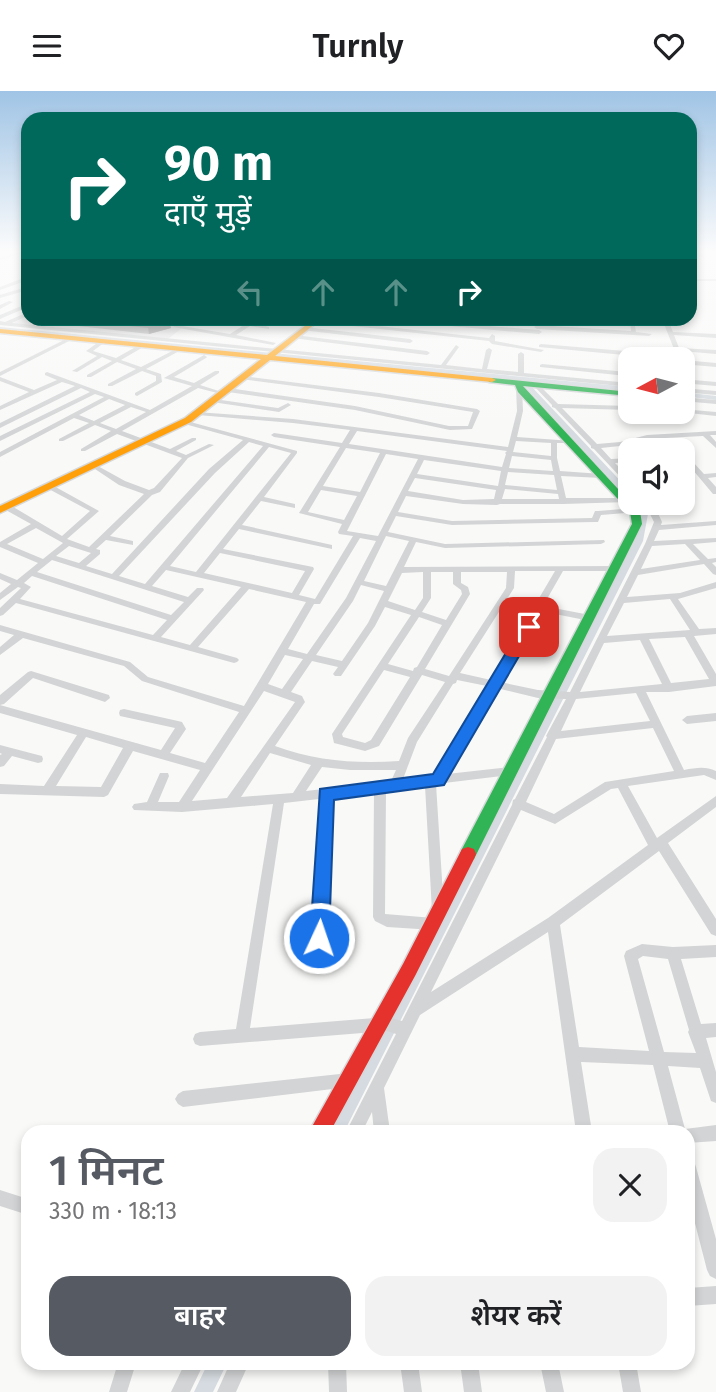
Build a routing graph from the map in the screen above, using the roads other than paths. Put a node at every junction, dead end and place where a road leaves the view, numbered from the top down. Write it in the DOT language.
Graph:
graph roads {
  1 [pos="13,312"];
  2 [pos="21,317"];
  3 [pos="2,324"];
  4 [pos="21,325"];
  5 [pos="36,326"];
  6 [pos="194,326"];
  7 [pos="247,326"];
  8 [pos="262,326"];
  9 [pos="440,326"];
  10 [pos="475,326"];
  11 [pos="537,326"];
  12 [pos="633,326"];
  13 [pos="668,326"];
  14 [pos="267,328"];
  15 [pos="495,329"];
  16 [pos="538,330"];
  17 [pos="522,331"];
  18 [pos="634,333"];
  19 [pos="670,333"];
  20 [pos="436,334"];
  21 [pos="649,334"];
  22 [pos="231,336"];
  23 [pos="716,336"];
  24 [pos="72,338"];
  25 [pos="491,340"];
  26 [pos="289,341"];
  27 [pos="410,341"];
  28 [pos="701,342"];
  29 [pos="716,342"];
  30 [pos="432,344"];
  31 [pos="143,345"];
  32 [pos="516,346"];
  33 [pos="380,347"];
  34 [pos="456,347"];
  35 [pos="676,347"];
  36 [pos="103,348"];
  37 [pos="541,348"];
  38 [pos="180,349"];
  39 [pos="618,349"];
  40 [pos="489,350"];
  41 [pos="695,350"];
  42 [pos="716,352"];
  43 [pos="427,353"];
  44 [pos="521,354"];
  45 [pos="204,358"];
  46 [pos="370,359"];
  47 [pos="117,360"];
  48 [pos="594,361"];
  49 [pos="194,363"];
  50 [pos="695,363"];
  51 [pos="418,364"];
  52 [pos="716,365"];
  53 [pos="443,366"];
  54 [pos="542,366"];
  55 [pos="143,369"];
  56 [pos="75,371"];
  57 [pos="594,371"];
  58 [pos="618,373"];
  59 [pos="47,375"];
  60 [pos="489,375"];
  61 [pos="89,376"];
  62 [pos="0,377"];
  63 [pos="169,377"];
  64 [pos="243,378"];
  65 [pos="61,380"];
  66 [pos="160,380"];
  67 [pos="526,381"];
  68 [pos="596,382"];
  69 [pos="695,382"];
  70 [pos="618,384"];
  71 [pos="716,384"];
  72 [pos="110,385"];
  73 [pos="196,385"];
  74 [pos="79,387"];
  75 [pos="695,391"];
  76 [pos="34,392"];
  77 [pos="94,392"];
  78 [pos="618,392"];
  79 [pos="716,393"];
  80 [pos="137,394"];
  81 [pos="222,395"];
  82 [pos="24,397"];
  83 [pos="108,397"];
  84 [pos="395,397"];
  85 [pos="695,400"];
  86 [pos="716,402"];
  87 [pos="45,403"];
  88 [pos="129,405"];
  89 [pos="288,405"];
  90 [pos="2,406"];
  91 [pos="554,407"];
  92 [pos="62,408"];
  93 [pos="463,408"];
  94 [pos="618,408"];
  95 [pos="151,412"];
  96 [pos="695,412"];
  97 [pos="198,413"];
  98 [pos="75,414"];
  99 [pos="387,414"];
  100 [pos="716,414"];
  101 [pos="293,421"];
  102 [pos="183,422"];
  103 [pos="94,423"];
  104 [pos="0,426"];
  105 [pos="451,427"];
  106 [pos="354,430"];
  107 [pos="116,432"];
  108 [pos="705,433"];
  109 [pos="716,433"];
  110 [pos="274,435"];
  111 [pos="670,435"];
  112 [pos="645,438"];
  113 [pos="672,438"];
  114 [pos="0,439"];
  115 [pos="194,439"];
  116 [pos="248,439"];
  117 [pos="512,439"];
  118 [pos="61,440"];
  119 [pos="444,441"];
  120 [pos="554,441"];
  121 [pos="144,442"];
  122 [pos="570,442"];
  123 [pos="618,442"];
  124 [pos="265,443"];
  125 [pos="211,445"];
  126 [pos="344,446"];
  127 [pos="716,446"];
  128 [pos="593,447"];
  129 [pos="83,450"];
  130 [pos="170,451"];
  131 [pos="509,451"];
  132 [pos="384,452"];
  133 [pos="0,455"];
  134 [pos="186,457"];
  135 [pos="422,457"];
  136 [pos="554,458"];
  137 [pos="609,461"];
  138 [pos="618,461"];
  139 [pos="94,466"];
  140 [pos="695,467"];
  141 [pos="506,470"];
  142 [pos="618,470"];
  143 [pos="556,474"];
  144 [pos="412,475"];
  145 [pos="716,475"];
  146 [pos="602,476"];
  147 [pos="702,476"];
  148 [pos="49,487"];
  149 [pos="317,488"];
  150 [pos="502,488"];
  151 [pos="618,488"];
  152 [pos="404,492"];
  153 [pos="559,492"];
  154 [pos="716,492"];
  155 [pos="149,493"];
  156 [pos="362,494"];
  157 [pos="259,498"];
  158 [pos="563,502"];
  159 [pos="497,503"];
  160 [pos="618,505"];
  161 [pos="292,506"];
  162 [pos="4,508"];
  163 [pos="618,510"];
  164 [pos="393,513"];
  165 [pos="640,515"];
  166 [pos="648,515"];
  167 [pos="496,521"];
  168 [pos="346,523"];
  169 [pos="716,523"];
  170 [pos="35,525"];
  171 [pos="237,526"];
  172 [pos="657,527"];
  173 [pos="357,536"];
  174 [pos="381,536"];
  175 [pos="104,537"];
  176 [pos="414,539"];
  177 [pos="716,540"];
  178 [pos="65,541"];
  179 [pos="686,541"];
  180 [pos="601,542"];
  181 [pos="130,543"];
  182 [pos="649,544"];
  183 [pos="1,545"];
  184 [pos="502,545"];
  185 [pos="517,545"];
  186 [pos="329,547"];
  187 [pos="91,550"];
  188 [pos="218,550"];
  189 [pos="46,560"];
  190 [pos="716,560"];
  191 [pos="705,562"];
  192 [pos="81,566"];
  193 [pos="165,567"];
  194 [pos="561,568"];
  195 [pos="616,568"];
  196 [pos="400,570"];
  197 [pos="457,570"];
  198 [pos="516,570"];
  199 [pos="427,571"];
  200 [pos="716,572"];
  201 [pos="30,573"];
  202 [pos="633,573"];
  203 [pos="199,574"];
  204 [pos="0,576"];
  205 [pos="114,576"];
  206 [pos="17,582"];
  207 [pos="358,582"];
  208 [pos="716,585"];
  209 [pos="247,586"];
  210 [pos="148,587"];
  211 [pos="200,590"];
  212 [pos="390,590"];
  213 [pos="672,596"];
  214 [pos="0,597"];
  215 [pos="294,597"];
  216 [pos="15,600"];
  217 [pos="620,600"];
  218 [pos="190,601"];
  219 [pos="312,601"];
  220 [pos="502,601"];
  221 [pos="383,603"];
  222 [pos="540,607"];
  223 [pos="0,613"];
  224 [pos="417,613"];
  225 [pos="590,618"];
  226 [pos="173,619"];
  227 [pos="446,623"];
  228 [pos="0,628"];
  229 [pos="716,631"];
  230 [pos="692,633"];
  231 [pos="20,635"];
  232 [pos="155,638"];
  233 [pos="644,638"];
  234 [pos="601,640"];
  235 [pos="192,648"];
  236 [pos="282,651"];
  237 [pos="0,652"];
  238 [pos="310,657"];
  239 [pos="234,660"];
  240 [pos="343,664"];
  241 [pos="382,666"];
  242 [pos="416,673"];
  243 [pos="338,674"];
  244 [pos="454,678"];
  245 [pos="716,682"];
  246 [pos="495,684"];
  247 [pos="262,686"];
  248 [pos="669,688"];
  249 [pos="640,691"];
  250 [pos="285,694"];
  251 [pos="562,694"];
  252 [pos="105,698"];
  253 [pos="0,701"];
  254 [pos="0,709"];
  255 [pos="246,710"];
  256 [pos="124,713"];
  257 [pos="716,717"];
  258 [pos="687,720"];
  259 [pos="657,724"];
  260 [pos="83,734"];
  261 [pos="551,736"];
  262 [pos="130,746"];
  263 [pos="268,748"];
  264 [pos="5,750"];
  265 [pos="163,755"];
  266 [pos="38,759"];
  267 [pos="0,763"];
  268 [pos="317,764"];
  269 [pos="402,765"];
  270 [pos="207,768"];
  271 [pos="510,771"];
  272 [pos="681,774"];
  273 [pos="164,776"];
  274 [pos="716,776"];
  275 [pos="434,781"];
  276 [pos="621,783"];
  277 [pos="396,786"];
  278 [pos="380,788"];
  279 [pos="0,789"];
  280 [pos="47,791"];
  281 [pos="326,794"];
  282 [pos="296,797"];
  283 [pos="279,799"];
  284 [pos="716,801"];
  285 [pos="231,802"];
  286 [pos="517,803"];
  287 [pos="182,807"];
  288 [pos="658,845"];
  289 [pos="436,919"];
  290 [pos="553,922"];
  291 [pos="716,930"];
  292 [pos="319,938"];
  293 [pos="716,951"];
  294 [pos="673,953"];
  295 [pos="413,1011"];
  296 [pos="392,1026"];
  297 [pos="716,1030"];
  298 [pos="695,1032"];
  299 [pos="242,1036"];
  300 [pos="200,1039"];
  301 [pos="573,1054"];
  302 [pos="656,1058"];
  303 [pos="706,1061"];
  304 [pos="349,1080"];
  305 [pos="376,1089"];
  306 [pos="716,1096"];
  307 [pos="183,1099"];
  308 [pos="323,1125"];
  309 [pos="358,1125"];
  310 [pos="381,1125"];
  311 [pos="583,1125"];
  312 [pos="676,1125"];
  313 [pos="716,1133"];
  314 [pos="695,1134"];
  315 [pos="695,1193"];
  316 [pos="0,1198"];
  317 [pos="21,1205"];
  318 [pos="716,1270"];
  319 [pos="716,1295"];
  320 [pos="695,1296"];
  321 [pos="125,1370"];
  322 [pos="191,1370"];
  323 [pos="237,1370"];
  324 [pos="337,1370"];
  325 [pos="410,1370"];
  326 [pos="470,1370"];
  327 [pos="550,1370"];
  328 [pos="627,1370"];
  329 [pos="118,1392"];
  330 [pos="180,1392"];
  331 [pos="226,1392"];
  332 [pos="338,1392"];
  333 [pos="413,1392"];
  334 [pos="474,1392"];
  335 [pos="555,1392"];
  336 [pos="629,1392"];
  1 -- 3 [label="street"];
  2 -- 3 [label="street"];
  3 -- 4 [label="street"];
  3 -- 24 [label="street"];
  5 -- 26 [label="street"];
  6 -- 22 [label="street"];
  7 -- 22 [label="street"];
  8 -- 14 [label="street"];
  9 -- 20 [label="street"];
  10 -- 15 [label="street"];
  11 -- 16 [label="street"];
  12 -- 18 [label="street"];
  13 -- 19 [label="street"];
  15 -- 17 [label="street"];
  15 -- 25 [label="street"];
  16 -- 17 [label="street"];
  16 -- 18 [label="street"];
  16 -- 37 [label="street"];
  17 -- 32 [label="street"];
  18 -- 21 [label="street"];
  19 -- 23 [label="street"];
  19 -- 35 [label="street"];
  20 -- 25 [label="street"];
  20 -- 26 [label="street"];
  22 -- 26 [label="street"];
  24 -- 36 [label="street"];
  24 -- 62 [label="street"];
  25 -- 32 [label="street"];
  26 -- 27 [label="street"];
  26 -- 33 [label="street"];
  26 -- 38 [label="street"];
  26 -- 46 [label="street"];
  26 -- 60 [label="street"];
  26 -- 64 [label="street"];
  28 -- 29 [label="street"];
  30 -- 43 [label="street"];
  31 -- 36 [label="street"];
  31 -- 38 [label="street"];
  31 -- 47 [label="street"];
  32 -- 37 [label="street"];
  33 -- 43 [label="street"];
  33 -- 46 [label="street"];
  34 -- 53 [label="street"];
  36 -- 47 [label="street"];
  36 -- 56 [label="street"];
  37 -- 39 [label="street"];
  37 -- 54 [label="street"];
  38 -- 55 [label="street"];
  40 -- 60 [label="street"];
  41 -- 42 [label="street"];
  43 -- 51 [label="street"];
  44 -- 67 [label="street"];
  45 -- 49 [label="street"];
  46 -- 51 [label="street"];
  47 -- 55 [label="street"];
  47 -- 61 [label="street"];
  48 -- 57 [label="street"];
  49 -- 63 [label="street"];
  49 -- 73 [label="street"];
  50 -- 52 [label="street"];
  51 -- 53 [label="street"];
  53 -- 60 [label="street"];
  54 -- 57 [label="street"];
  54 -- 67 [label="street"];
  55 -- 66 [label="street"];
  55 -- 72 [label="street"];
  57 -- 58 [label="street"];
  57 -- 68 [label="street"];
  59 -- 65 [label="street"];
  60 -- 67 [label="street"];
  62 -- 76 [label="street"];
  63 -- 66 [label="street"];
  63 -- 73 [label="street"];
  64 -- 81 [label="street"];
  64 -- 84 [label="street"];
  65 -- 74 [label="street"];
  65 -- 76 [label="street"];
  66 -- 80 [label="street"];
  67 -- 68 [label="street"];
  67 -- 78 [label="street"];
  67 -- 91 [label="street"];
  67 -- 117 [label="street"];
  67 -- 122 [label="street"];
  68 -- 70 [label="street"];
  69 -- 71 [label="street"];
  73 -- 81 [label="street"];
  73 -- 95 [label="street"];
  74 -- 77 [label="street"];
  74 -- 87 [label="street"];
  75 -- 79 [label="street"];
  76 -- 82 [label="street"];
  77 -- 83 [label="street"];
  77 -- 92 [label="street"];
  81 -- 89 [label="street"];
  81 -- 97 [label="street"];
  81 -- 99 [label="street"];
  82 -- 87 [label="street"];
  82 -- 90 [label="street"];
  83 -- 88 [label="street"];
  83 -- 98 [label="street"];
  84 -- 93 [label="street"];
  84 -- 99 [label="street"];
  85 -- 86 [label="street"];
  87 -- 92 [label="street"];
  87 -- 104 [label="street"];
  88 -- 95 [label="street"];
  88 -- 103 [label="street"];
  91 -- 94 [label="street"];
  91 -- 128 [label="street"];
  92 -- 98 [label="street"];
  92 -- 114 [label="street"];
  93 -- 105 [label="street"];
  93 -- 105 [label="street"];
  95 -- 107 [label="street"];
  96 -- 100 [label="street"];
  97 -- 101 [label="street"];
  97 -- 102 [label="street"];
  98 -- 103 [label="street"];
  98 -- 133 [label="street"];
  99 -- 105 [label="street"];
  101 -- 106 [label="street"];
  101 -- 110 [label="street"];
  102 -- 116 [label="street"];
  102 -- 121 [label="street"];
  103 -- 107 [label="street"];
  103 -- 118 [label="street"];
  105 -- 119 [label="street"];
  106 -- 119 [label="street"];
  106 -- 126 [label="street"];
  107 -- 121 [label="street"];
  107 -- 129 [label="street"];
  108 -- 109 [label="street"];
  108 -- 111 [label="street"];
  108 -- 127 [label="street"];
  110 -- 124 [label="street"];
  110 -- 126 [label="street"];
  111 -- 112 [label="street"];
  111 -- 113 [label="street"];
  115 -- 130 [label="street"];
  116 -- 124 [label="street"];
  116 -- 205 [label="street"];
  117 -- 120 [label="street"];
  117 -- 131 [label="street"];
  119 -- 131 [label="street"];
  120 -- 122 [label="street"];
  120 -- 136 [label="street"];
  121 -- 130 [label="street"];
  121 -- 139 [label="street"];
  122 -- 146 [label="street"];
  123 -- 128 [label="street"];
  124 -- 157 [label="street"];
  124 -- 193 [label="street"];
  125 -- 134 [label="street"];
  126 -- 132 [label="street"];
  126 -- 149 [label="street"];
  128 -- 137 [label="street"];
  130 -- 134 [label="street"];
  131 -- 136 [label="street"];
  131 -- 141 [label="street"];
  132 -- 135 [label="street"];
  132 -- 156 [label="street"];
  134 -- 155 [label="street"];
  135 -- 141 [label="street"];
  135 -- 144 [label="street"];
  136 -- 143 [label="street"];
  137 -- 138 [label="street"];
  137 -- 142 [label="street"];
  139 -- 148 [label="street"];
  139 -- 155 [label="street"];
  140 -- 147 [label="street"];
  141 -- 143 [label="street"];
  141 -- 150 [label="street"];
  143 -- 146 [label="street"];
  143 -- 153 [label="street"];
  144 -- 150 [label="street"];
  144 -- 152 [label="street"];
  145 -- 147 [label="street"];
  146 -- 151 [label="street"];
  147 -- 154 [label="street"];
  148 -- 162 [label="street"];
  148 -- 178 [label="street"];
  149 -- 156 [label="street"];
  149 -- 168 [label="street"];
  150 -- 153 [label="street"];
  150 -- 159 [label="street"];
  152 -- 159 [label="street"];
  152 -- 164 [label="street"];
  153 -- 158 [label="street"];
  155 -- 175 [label="street"];
  156 -- 168 [label="street"];
  157 -- 161 [label="street"];
  157 -- 171 [label="street"];
  158 -- 159 [label="street"];
  158 -- 160 [label="street"];
  162 -- 170 [label="street"];
  163 -- 167 [label="street"];
  164 -- 167 [label="street"];
  164 -- 174 [label="street"];
  165 -- 195 [label="street"];
  166 -- 172 [label="street"];
  167 -- 184 [label="street"];
  168 -- 173 [label="street"];
  169 -- 172 [label="street"];
  170 -- 178 [label="street"];
  170 -- 183 [label="street"];
  171 -- 186 [label="street"];
  171 -- 188 [label="street"];
  172 -- 182 [label="street"];
  173 -- 174 [label="street"];
  173 -- 219 [label="street"];
  174 -- 176 [label="street"];
  174 -- 207 [label="street"];
  175 -- 181 [label="street"];
  175 -- 187 [label="street"];
  176 -- 184 [label="street"];
  176 -- 196 [label="street"];
  177 -- 179 [label="street"];
  178 -- 187 [label="street"];
  178 -- 189 [label="street"];
  179 -- 182 [label="street"];
  179 -- 191 [label="street"];
  180 -- 185 [label="street"];
  182 -- 202 [label="street"];
  183 -- 189 [label="street"];
  184 -- 185 [label="street"];
  185 -- 198 [label="street"];
  187 -- 192 [label="street"];
  188 -- 203 [label="street"];
  188 -- 215 [label="street"];
  189 -- 192 [label="street"];
  189 -- 201 [label="street"];
  190 -- 191 [label="street"];
  191 -- 200 [label="street"];
  191 -- 202 [label="street"];
  192 -- 205 [label="street"];
  193 -- 203 [label="street"];
  193 -- 210 [label="street"];
  194 -- 195 [label="street"];
  194 -- 198 [label="street"];
  194 -- 222 [label="street"];
  195 -- 225 [label="street"];
  196 -- 199 [label="street"];
  196 -- 212 [label="street"];
  197 -- 198 [label="street"];
  197 -- 199 [label="street"];
  197 -- 227 [label="street"];
  198 -- 220 [label="street"];
  199 -- 224 [label="street"];
  201 -- 206 [label="street"];
  201 -- 226 [label="street"];
  202 -- 217 [label="street"];
  203 -- 209 [label="street"];
  204 -- 206 [label="street"];
  205 -- 210 [label="street"];
  206 -- 214 [label="street"];
  206 -- 216 [label="street"];
  207 -- 212 [label="street"];
  207 -- 238 [label="street"];
  208 -- 213 [label="street"];
  209 -- 215 [label="street"];
  209 -- 235 [label="street"];
  210 -- 218 [label="street"];
  211 -- 218 [label="street"];
  212 -- 221 [label="street"];
  213 -- 217 [label="street"];
  213 -- 230 [label="street"];
  215 -- 219 [label="street"];
  216 -- 223 [label="street"];
  216 -- 232 [label="street"];
  217 -- 234 [label="street"];
  218 -- 226 [label="street"];
  219 -- 236 [label="street"];
  220 -- 222 [label="street"];
  220 -- 244 [label="street"];
  221 -- 224 [label="street"];
  221 -- 240 [label="street"];
  222 -- 225 [label="street"];
  222 -- 246 [label="street"];
  224 -- 227 [label="street"];
  224 -- 241 [label="street"];
  225 -- 251 [label="street"];
  226 -- 232 [label="street"];
  227 -- 242 [label="street"];
  228 -- 231 [label="street"];
  229 -- 230 [label="street"];
  230 -- 233 [label="street"];
  230 -- 245 [label="street"];
  231 -- 237 [label="street"];
  231 -- 255 [label="street"];
  232 -- 235 [label="street"];
  233 -- 234 [label="street"];
  233 -- 248 [label="street"];
  234 -- 251 [label="street"];
  235 -- 239 [label="street"];
  236 -- 238 [label="street"];
  236 -- 247 [label="street"];
  238 -- 240 [label="street"];
  238 -- 250 [label="street"];
  240 -- 243 [label="street"];
  241 -- 242 [label="street"];
  241 -- 242 [label="street"];
  242 -- 244 [label="street"];
  244 -- 246 [label="street"];
  244 -- 269 [label="street"];
  245 -- 248 [label="street"];
  246 -- 251 [label="street"];
  246 -- 275 [label="street"];
  247 -- 250 [label="street"];
  247 -- 255 [label="street"];
  248 -- 249 [label="street"];
  249 -- 251 [label="street"];
  249 -- 259 [label="street"];
  250 -- 263 [label="street"];
  251 -- 261 [label="street"];
  251 -- 271 [label="street"];
  252 -- 253 [label="street"];
  254 -- 260 [label="street"];
  255 -- 270 [label="street"];
  256 -- 265 [label="street"];
  257 -- 258 [label="street"];
  259 -- 261 [label="street"];
  259 -- 272 [label="street"];
  260 -- 262 [label="street"];
  260 -- 280 [label="street"];
  261 -- 286 [label="street"];
  262 -- 265 [label="street"];
  262 -- 280 [label="street"];
  263 -- 268 [label="street"];
  263 -- 285 [label="street"];
  264 -- 266 [label="street"];
  264 -- 267 [label="street"];
  265 -- 270 [label="street"];
  268 -- 269 [label="street"];
  268 -- 282 [label="street"];
  269 -- 277 [label="street"];
  270 -- 287 [label="street"];
  271 -- 275 [label="street"];
  271 -- 289 [label="street"];
  272 -- 274 [label="street"];
  272 -- 276 [label="street"];
  273 -- 287 [label="street"];
  275 -- 277 [label="street"];
  275 -- 289 [label="street"];
  276 -- 286 [label="street"];
  276 -- 288 [label="street"];
  277 -- 278 [label="street"];
  278 -- 281 [label="street"];
  278 -- 289 [label="street"];
  279 -- 280 [label="street"];
  281 -- 282 [label="street"];
  281 -- 292 [label="street"];
  282 -- 283 [label="street"];
  283 -- 285 [label="street"];
  283 -- 299 [label="street"];
  284 -- 288 [label="street"];
  285 -- 287 [label="street"];
  286 -- 295 [label="street"];
  288 -- 290 [label="street"];
  288 -- 291 [label="street"];
  289 -- 296 [label="street"];
  290 -- 295 [label="street"];
  290 -- 301 [label="street"];
  293 -- 294 [label="street"];
  294 -- 298 [label="street"];
  294 -- 302 [label="street"];
  295 -- 296 [label="street"];
  296 -- 299 [label="street"];
  296 -- 304 [label="street"];
  296 -- 305 [label="street"];
  297 -- 298 [label="street"];
  298 -- 303 [label="street"];
  299 -- 300 [label="street"];
  301 -- 302 [label="street"];
  301 -- 311 [label="street"];
  302 -- 303 [label="street"];
  302 -- 312 [label="street"];
  303 -- 306 [label="street"];
  304 -- 307 [label="street"];
  304 -- 308 [label="street"];
  305 -- 309 [label="street"];
  305 -- 310 [label="street"];
  313 -- 314 [label="street"];
  315 -- 318 [label="street"];
  316 -- 317 [label="street"];
  319 -- 320 [label="street"];
  321 -- 329 [label="street"];
  322 -- 330 [label="street"];
  323 -- 331 [label="street"];
  324 -- 332 [label="street"];
  325 -- 333 [label="street"];
  326 -- 334 [label="street"];
  327 -- 335 [label="street"];
  328 -- 336 [label="street"];
}
